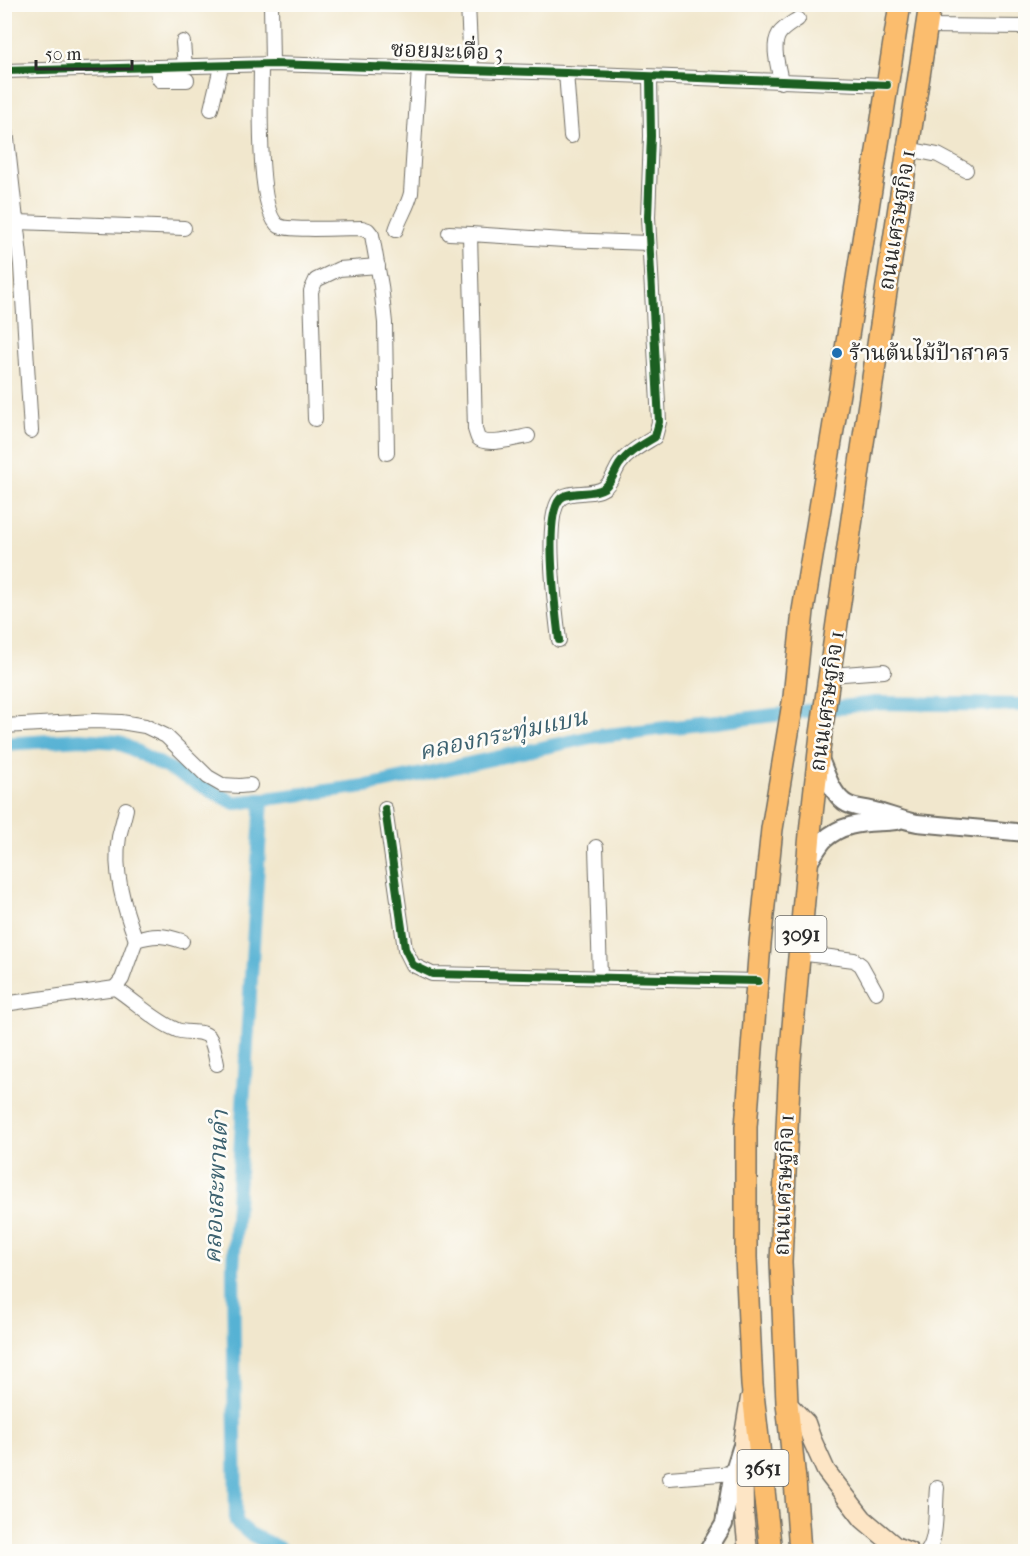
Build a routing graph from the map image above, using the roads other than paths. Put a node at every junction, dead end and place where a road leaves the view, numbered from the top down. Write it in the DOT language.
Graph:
graph roads {
  1 [pos="271,4"];
  2 [pos="468,4"];
  3 [pos="900,4"];
  4 [pos="930,4"];
  5 [pos="798,20"];
  6 [pos="927,26"];
  7 [pos="1026,27"];
  8 [pos="183,42"];
  9 [pos="266,64"];
  10 [pos="221,66"];
  11 [pos="419,68"];
  12 [pos="471,70"];
  13 [pos="4,71"];
  14 [pos="186,73"];
  15 [pos="566,73"];
  16 [pos="650,77"];
  17 [pos="781,82"];
  18 [pos="887,86"];
  19 [pos="211,109"];
  20 [pos="4,112"];
  21 [pos="571,136"];
  22 [pos="908,149"];
  23 [pos="966,170"];
  24 [pos="17,222"];
  25 [pos="184,228"];
  26 [pos="396,230"];
  27 [pos="449,233"];
  28 [pos="470,234"];
  29 [pos="649,243"];
  30 [pos="378,266"];
  31 [pos="315,419"];
  32 [pos="31,431"];
  33 [pos="528,436"];
  34 [pos="387,453"];
  35 [pos="559,640"];
  36 [pos="884,671"];
  37 [pos="830,675"];
  38 [pos="4,726"];
  39 [pos="819,757"];
  40 [pos="250,785"];
  41 [pos="126,809"];
  42 [pos="385,809"];
  43 [pos="903,820"];
  44 [pos="1026,833"];
  45 [pos="596,847"];
  46 [pos="807,866"];
  47 [pos="136,940"];
  48 [pos="182,941"];
  49 [pos="799,953"];
  50 [pos="600,977"];
  51 [pos="758,981"];
  52 [pos="115,988"];
  53 [pos="876,992"];
  54 [pos="4,1004"];
  55 [pos="216,1064"];
  56 [pos="752,1385"];
  57 [pos="787,1403"];
  58 [pos="743,1441"];
  59 [pos="733,1473"];
  60 [pos="669,1478"];
  61 [pos="937,1488"];
  62 [pos="708,1551"];
  63 [pos="747,1551"];
  64 [pos="771,1551"];
  65 [pos="800,1551"];
  66 [pos="909,1551"];
  67 [pos="927,1551"];
  1 -- 9 [label="street"];
  2 -- 12 [label="street"];
  3 -- 18 [label="main road, ถนนเศรษฐกิจ 1 / 3091"];
  4 -- 6 [label="main road, ถนนเศรษฐกิจ 1 / 3091"];
  5 -- 17 [label="street"];
  6 -- 7 [label="street"];
  6 -- 22 [label="main road, ถนนเศรษฐกิจ 1 / 3091"];
  8 -- 14 [label="street"];
  9 -- 10 [label="street, ซอยมะเดื่อ 3"];
  9 -- 11 [label="street, ซอยมะเดื่อ 3"];
  9 -- 30 [label="street"];
  10 -- 14 [label="street, ซอยมะเดื่อ 3"];
  10 -- 19 [label="street"];
  11 -- 12 [label="street, ซอยมะเดื่อ 3"];
  11 -- 26 [label="street"];
  12 -- 15 [label="street, ซอยมะเดื่อ 3"];
  13 -- 14 [label="street, ซอยมะเดื่อ 3"];
  15 -- 16 [label="street, ซอยมะเดื่อ 3"];
  15 -- 21 [label="street"];
  16 -- 17 [label="street, ซอยมะเดื่อ 3"];
  16 -- 29 [label="street"];
  17 -- 18 [label="street, ซอยมะเดื่อ 3"];
  18 -- 51 [label="main road, ถนนเศรษฐกิจ 1 / 3091"];
  20 -- 24 [label="street"];
  22 -- 23 [label="street"];
  22 -- 37 [label="main road, ถนนเศรษฐกิจ 1 / 3091"];
  24 -- 25 [label="street"];
  24 -- 32 [label="street"];
  27 -- 28 [label="street"];
  28 -- 29 [label="street"];
  28 -- 33 [label="street"];
  29 -- 35 [label="street"];
  30 -- 31 [label="street"];
  30 -- 34 [label="street"];
  36 -- 37 [label="street"];
  37 -- 39 [label="main road, ถนนเศรษฐกิจ 1 / 3091"];
  38 -- 40 [label="street"];
  39 -- 43 [label="street"];
  39 -- 46 [label="main road, ถนนเศรษฐกิจ 1 / 3091"];
  41 -- 47 [label="street"];
  42 -- 50 [label="street"];
  43 -- 44 [label="street"];
  43 -- 46 [label="street"];
  45 -- 50 [label="street"];
  46 -- 49 [label="main road, ถนนเศรษฐกิจ 1 / 3091"];
  47 -- 48 [label="street"];
  47 -- 52 [label="street"];
  49 -- 53 [label="street"];
  49 -- 57 [label="main road, ถนนเศรษฐกิจ 1 / 3091"];
  50 -- 51 [label="street"];
  51 -- 56 [label="main road, ถนนเศรษฐกิจ 1 / 3091"];
  52 -- 54 [label="street"];
  52 -- 55 [label="street"];
  56 -- 58 [label="main road, 3091"];
  56 -- 64 [label="main road, 3651"];
  57 -- 65 [label="main road, 3651"];
  57 -- 66 [label="main road"];
  58 -- 59 [label="street"];
  58 -- 63 [label="main road, 3091"];
  59 -- 60 [label="street"];
  59 -- 62 [label="street"];
  61 -- 67 [label="street"];
}
